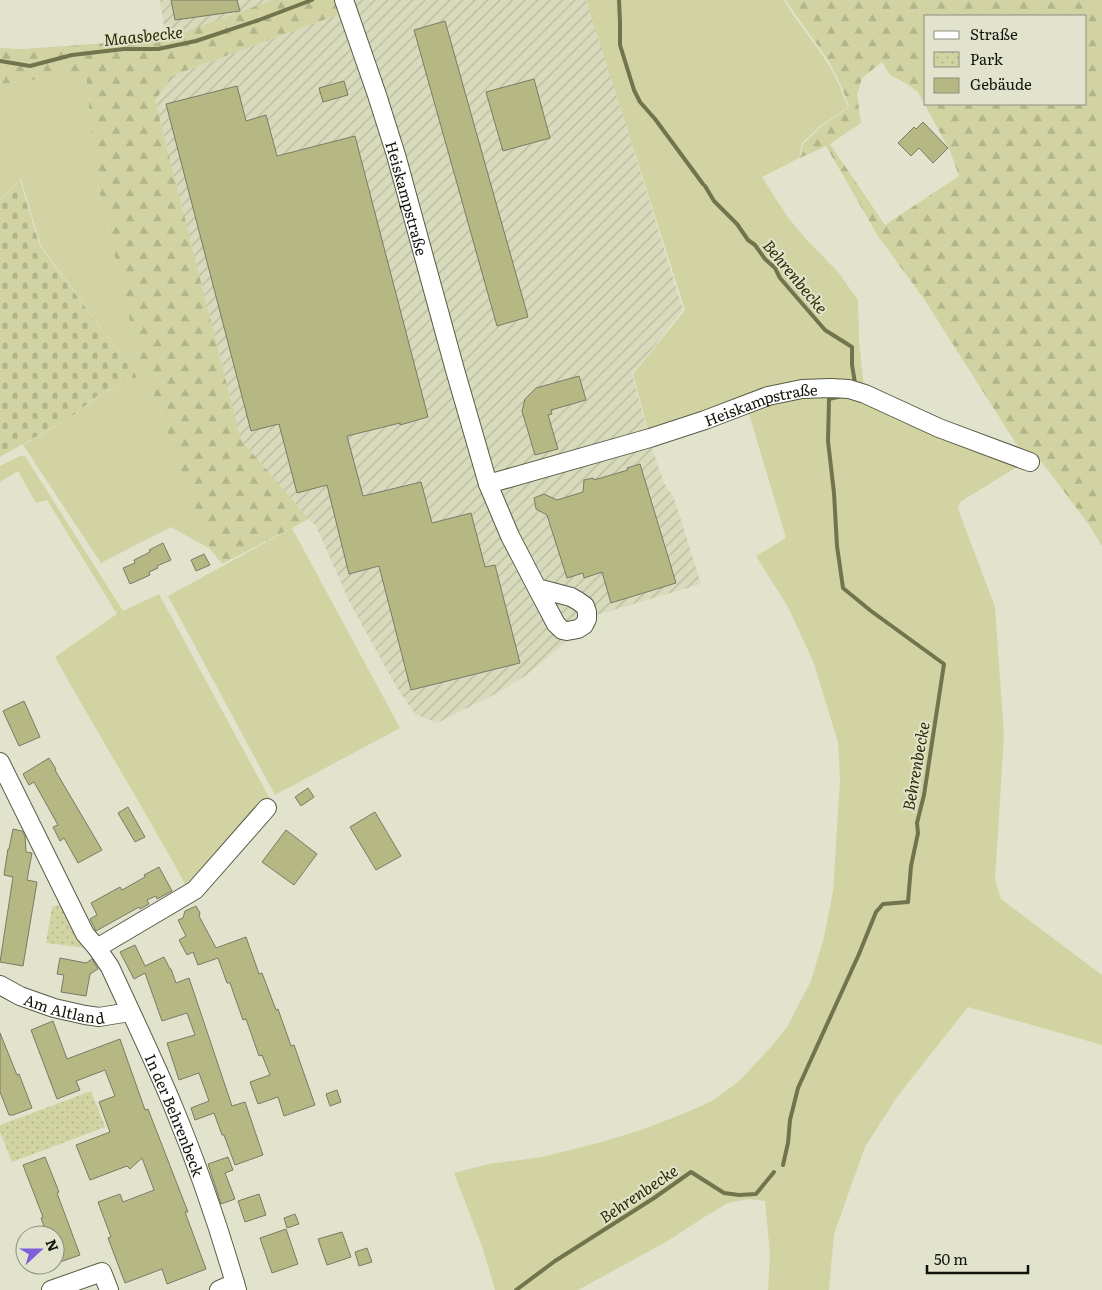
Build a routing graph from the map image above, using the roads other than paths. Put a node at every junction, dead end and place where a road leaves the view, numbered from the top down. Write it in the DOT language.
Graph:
graph roads {
  1 [pos="344,0"];
  2 [pos="1030,462"];
  3 [pos="488,484"];
  4 [pos="537,588"];
  5 [pos="0,762"];
  6 [pos="267,808"];
  7 [pos="97,948"];
  8 [pos="0,985"];
  9 [pos="130,1012"];
  10 [pos="236,1287"];
  11 [pos="51,1290"];
  12 [pos="109,1290"];
  13 [pos="218,1290"];
  1 -- 3 [label="street, Heiskampstraße"];
  2 -- 3 [label="street, Heiskampstraße"];
  3 -- 4 [label="street, Heiskampstraße"];
  5 -- 7 [label="street, In der Behrenbeck"];
  6 -- 7 [label="street"];
  7 -- 9 [label="street, In der Behrenbeck"];
  8 -- 9 [label="street, Am Altland"];
  9 -- 10 [label="street, In der Behrenbeck"];
  10 -- 13 [label="street"];
  11 -- 12 [label="street"];
}
